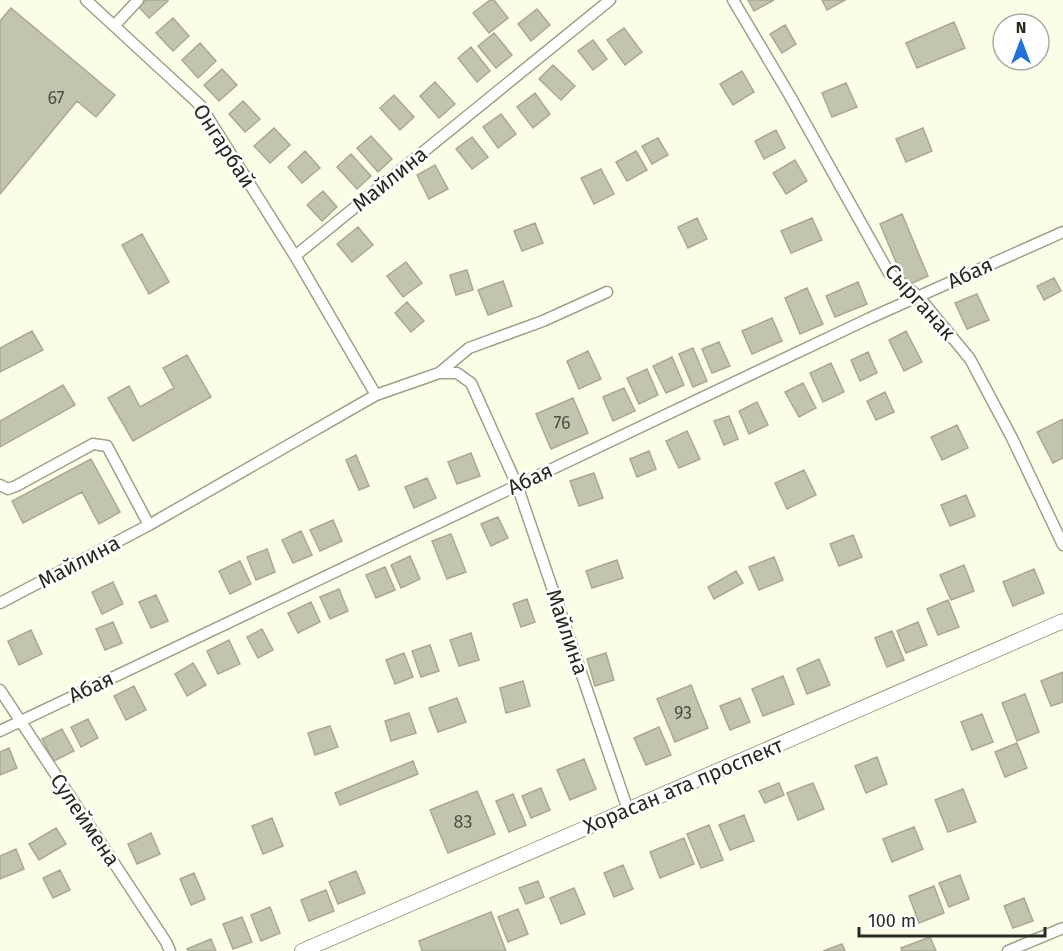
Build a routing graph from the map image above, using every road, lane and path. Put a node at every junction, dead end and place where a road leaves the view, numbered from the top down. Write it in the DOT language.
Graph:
graph roads {
  1 [pos="87,0"];
  2 [pos="138,0"];
  3 [pos="610,0"];
  4 [pos="733,0"];
  5 [pos="114,26"];
  6 [pos="1063,232"];
  7 [pos="295,256"];
  8 [pos="607,292"];
  9 [pos="918,296"];
  10 [pos="439,373"];
  11 [pos="376,396"];
  12 [pos="517,485"];
  13 [pos="0,486"];
  14 [pos="149,525"];
  15 [pos="1063,545"];
  16 [pos="0,603"];
  17 [pos="1063,621"];
  18 [pos="0,690"];
  19 [pos="19,722"];
  20 [pos="0,731"];
  21 [pos="628,810"];
  22 [pos="1063,928"];
  23 [pos="170,951"];
  24 [pos="303,951"];
  25 [pos="1008,951"];
  1 -- 5 [label="street, Онгарбай"];
  2 -- 5 [label="street"];
  3 -- 7 [label="street, Майлина"];
  4 -- 9 [label="street, Сырганак"];
  5 -- 7 [label="street, Онгарбай"];
  6 -- 9 [label="street, Абая"];
  7 -- 11 [label="street"];
  8 -- 10 [label="street"];
  9 -- 12 [label="street, Абая"];
  9 -- 15 [label="street, Сырганак"];
  10 -- 11 [label="street, Майлина"];
  10 -- 12 [label="street, Майлина"];
  11 -- 14 [label="street, Майлина"];
  12 -- 19 [label="street, Абая"];
  12 -- 21 [label="street, Майлина"];
  13 -- 14 [label="street"];
  14 -- 16 [label="street, Майлина"];
  17 -- 21 [label="main road, Хорасан ата проспект"];
  18 -- 19 [label="street, Сулеймена"];
  19 -- 20 [label="street, Абая"];
  19 -- 23 [label="street, Сулеймена"];
  21 -- 24 [label="main road, Хорасан ата проспект"];
  22 -- 25 [label="street"];
}
